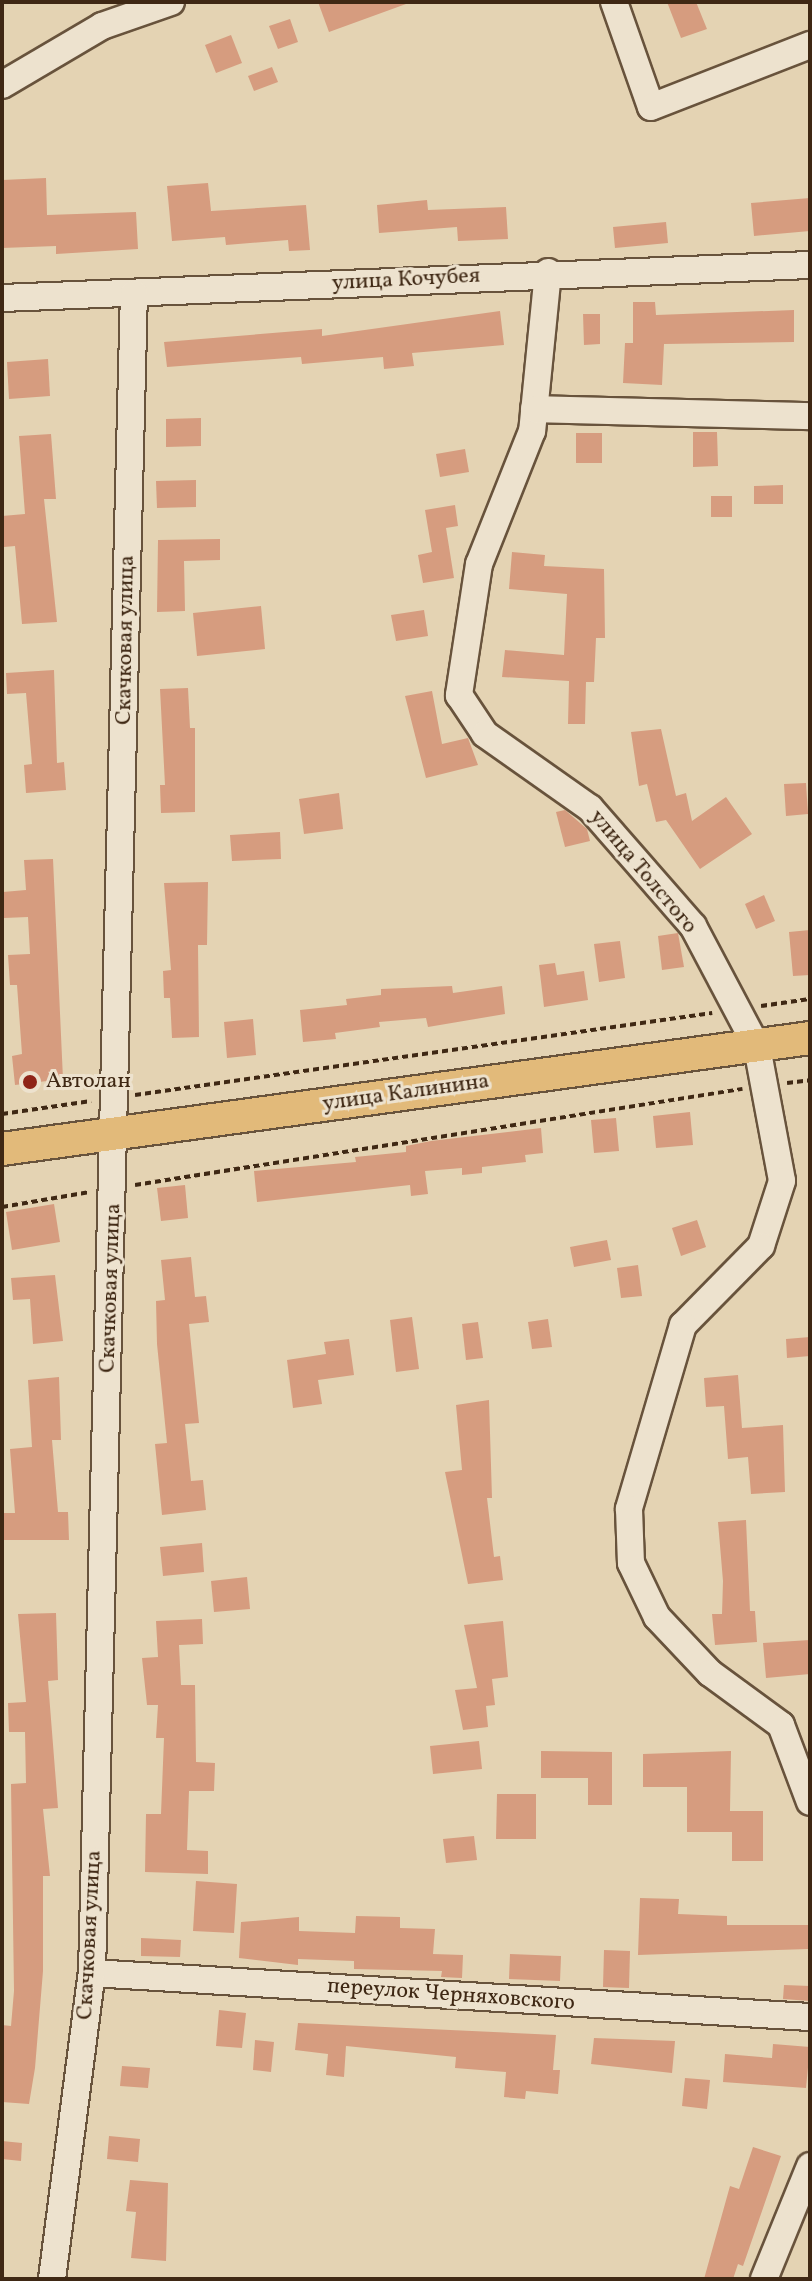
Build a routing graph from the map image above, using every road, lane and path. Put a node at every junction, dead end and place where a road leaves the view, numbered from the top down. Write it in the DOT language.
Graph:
graph roads {
  1 [pos="171,2"];
  2 [pos="614,2"];
  3 [pos="810,45"];
  4 [pos="2,85"];
  5 [pos="810,265"];
  6 [pos="548,272"];
  7 [pos="134,294"];
  8 [pos="2,298"];
  9 [pos="534,409"];
  10 [pos="810,416"];
  11 [pos="810,999"];
  12 [pos="737,1009"];
  13 [pos="810,1038"];
  14 [pos="757,1047"];
  15 [pos="810,1080"];
  16 [pos="764,1086"];
  17 [pos="116,1098"];
  18 [pos="2,1114"];
  19 [pos="115,1131"];
  20 [pos="2,1149"];
  21 [pos="113,1188"];
  22 [pos="2,1207"];
  23 [pos="810,1802"];
  24 [pos="92,1973"];
  25 [pos="810,2017"];
  26 [pos="810,2166"];
  27 [pos="52,2279"];
  28 [pos="764,2279"];
  1 -- 4 [label="street"];
  2 -- 3 [label="street"];
  5 -- 6 [label="street, улица Кочубея"];
  6 -- 7 [label="street, улица Кочубея"];
  6 -- 9 [label="street, улица Толстого"];
  7 -- 8 [label="street, улица Кочубея"];
  7 -- 17 [label="street, Скачковая улица"];
  9 -- 10 [label="street"];
  9 -- 12 [label="street, улица Толстого"];
  11 -- 12 [label="path"];
  12 -- 14 [label="street, улица Толстого"];
  12 -- 17 [label="path"];
  13 -- 14 [label="main road, улица Калинина"];
  14 -- 16 [label="street, улица Толстого"];
  14 -- 19 [label="main road, улица Калинина"];
  15 -- 16 [label="path"];
  16 -- 21 [label="path"];
  16 -- 23 [label="street, улица Толстого"];
  17 -- 18 [label="path"];
  17 -- 19 [label="street, Скачковая улица"];
  19 -- 20 [label="main road, улица Калинина"];
  19 -- 21 [label="street, Скачковая улица"];
  21 -- 22 [label="path"];
  21 -- 24 [label="street, Скачковая улица"];
  24 -- 25 [label="street, переулок Черняховского"];
  24 -- 27 [label="street, Скачковая улица"];
  26 -- 28 [label="street"];
}
